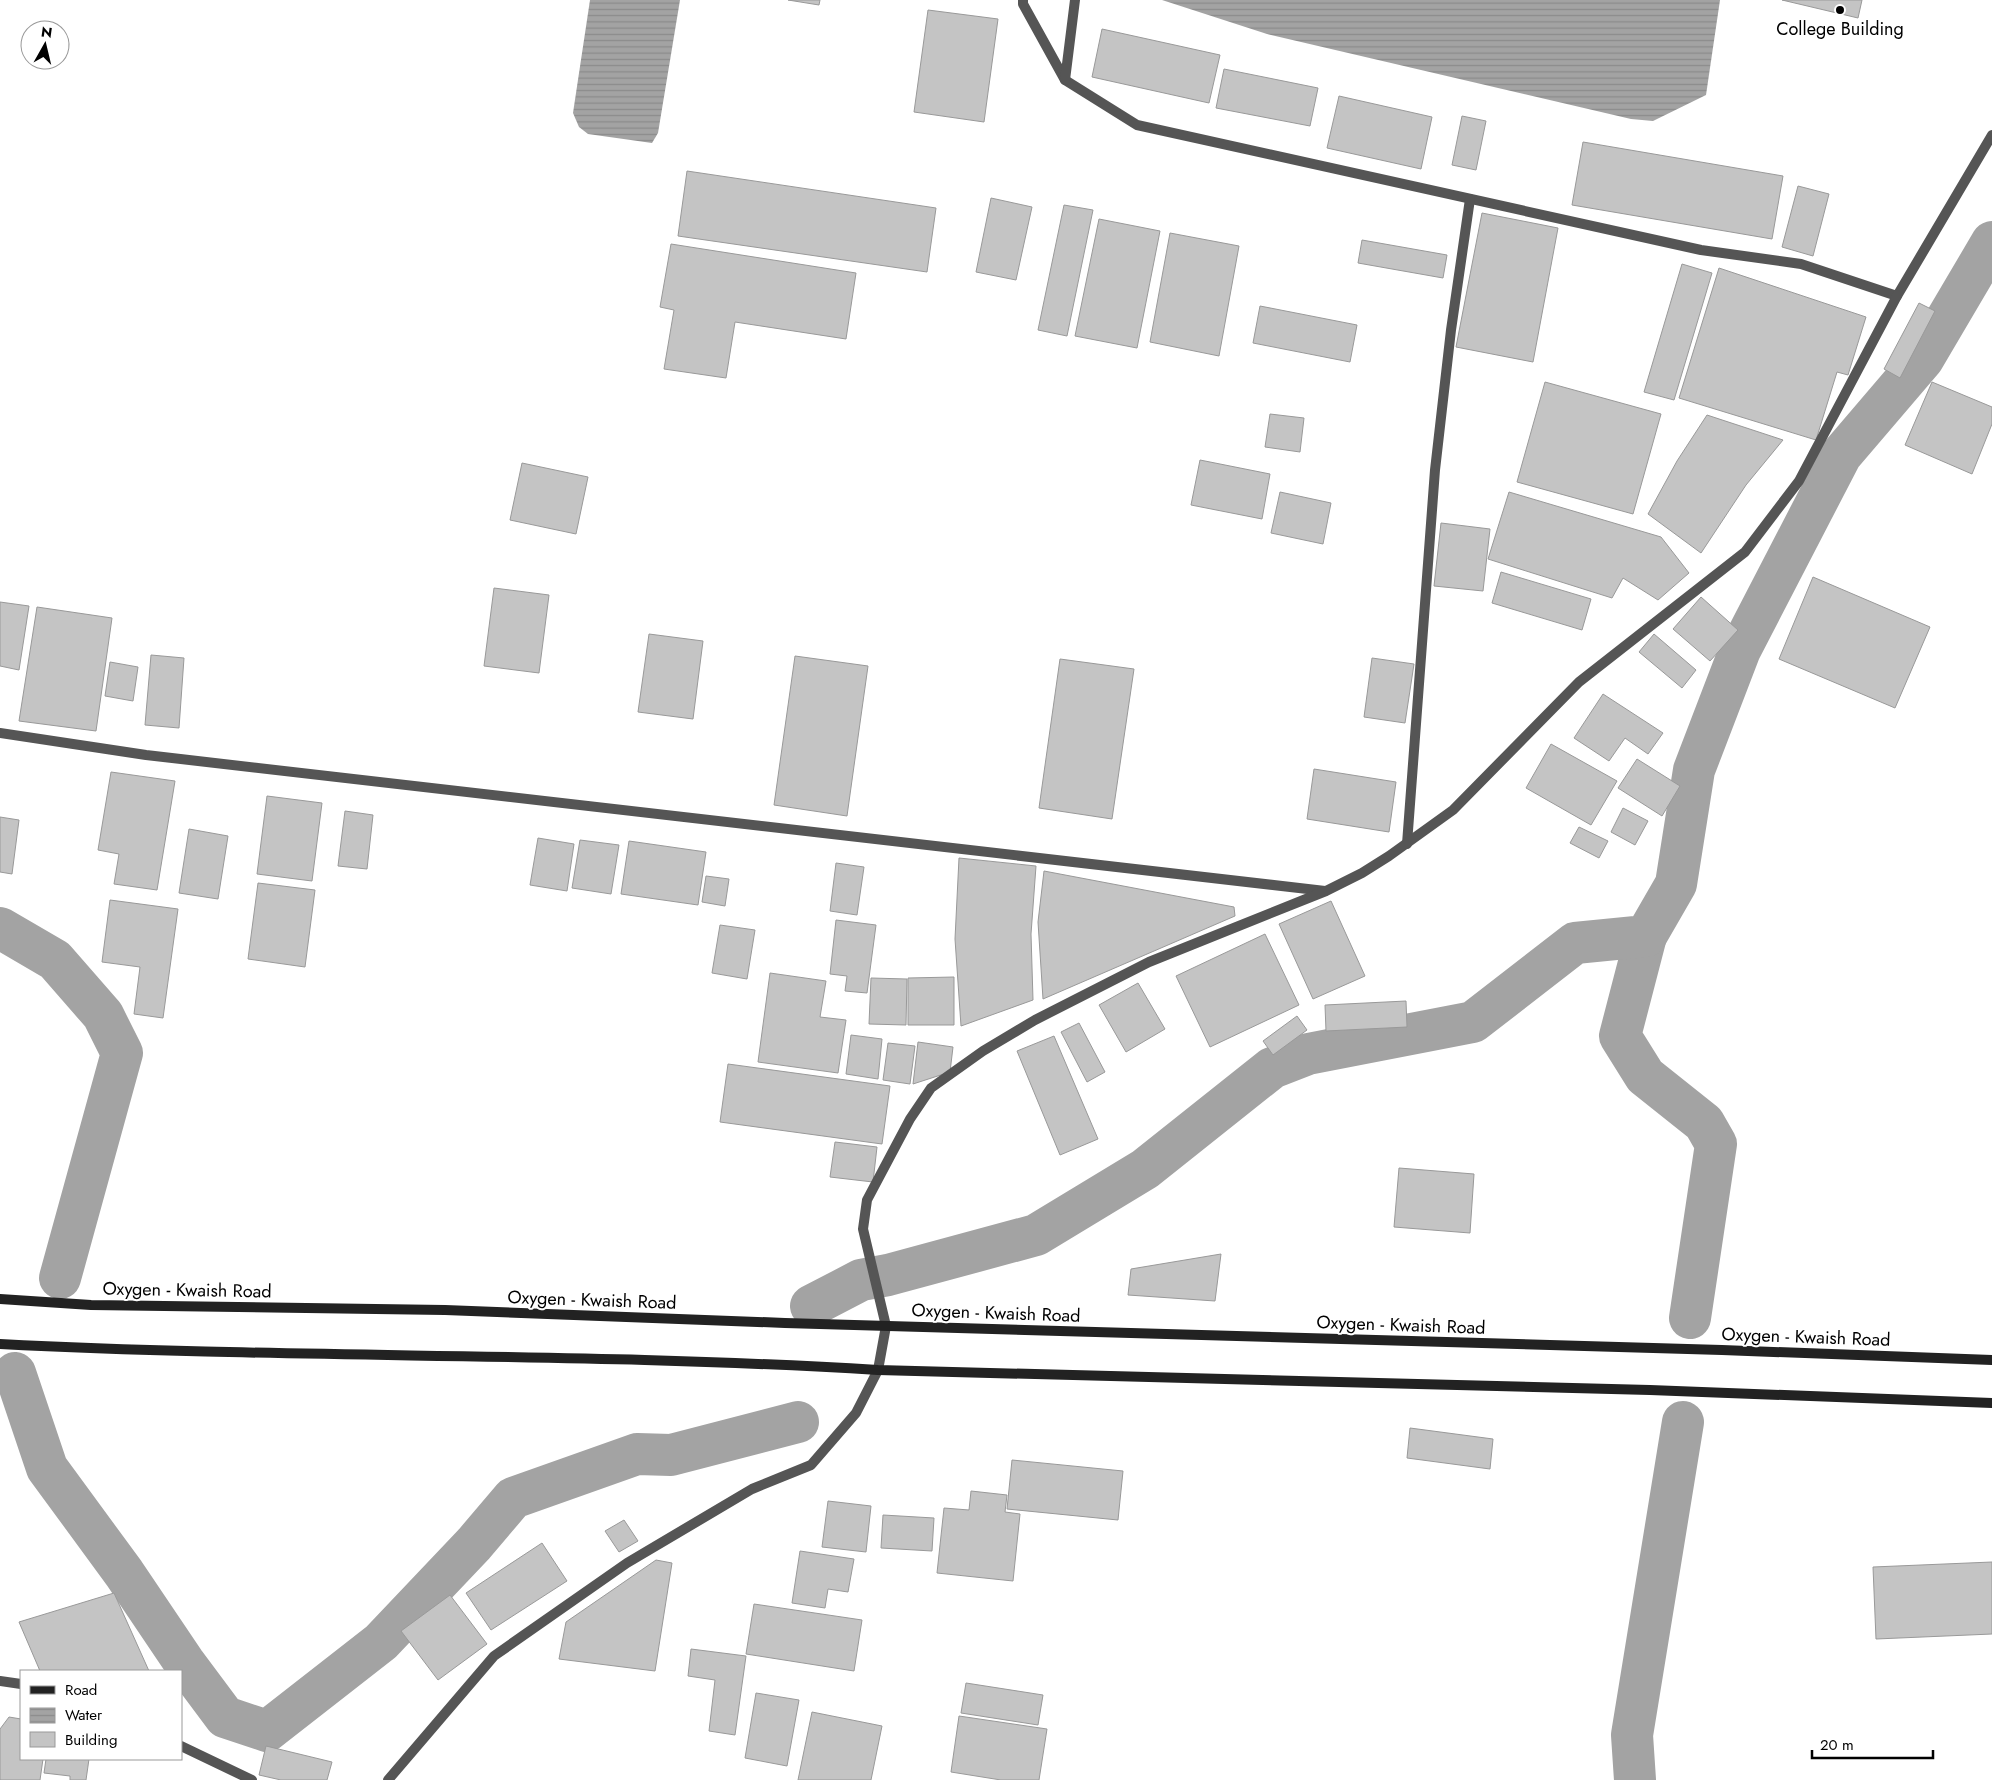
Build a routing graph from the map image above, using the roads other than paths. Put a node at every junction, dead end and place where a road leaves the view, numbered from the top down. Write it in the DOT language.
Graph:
graph roads {
  1 [pos="1023,0"];
  2 [pos="1075,0"];
  3 [pos="1065,80"];
  4 [pos="1992,135"];
  5 [pos="1470,199"];
  6 [pos="1896,296"];
  7 [pos="0,733"];
  8 [pos="1407,844"];
  9 [pos="1326,891"];
  10 [pos="0,1299"];
  11 [pos="886,1326"];
  12 [pos="0,1344"];
  13 [pos="1992,1360"];
  14 [pos="878,1370"];
  15 [pos="1992,1403"];
  16 [pos="0,1681"];
  17 [pos="20,1684"];
  18 [pos="182,1746"];
  19 [pos="252,1780"];
  20 [pos="388,1780"];
  1 -- 3 [label="street"];
  2 -- 3 [label="street"];
  3 -- 5 [label="street"];
  4 -- 6 [label="street"];
  5 -- 6 [label="street"];
  5 -- 8 [label="street"];
  6 -- 8 [label="street"];
  7 -- 9 [label="street"];
  8 -- 9 [label="street"];
  9 -- 11 [label="street"];
  10 -- 11 [label="main road, Oxygen - Kwaish Road"];
  11 -- 13 [label="main road, Oxygen - Kwaish Road"];
  11 -- 14 [label="street"];
  12 -- 14 [label="main road"];
  14 -- 15 [label="main road"];
  14 -- 20 [label="street"];
  16 -- 17 [label="street"];
  18 -- 19 [label="street"];
}
